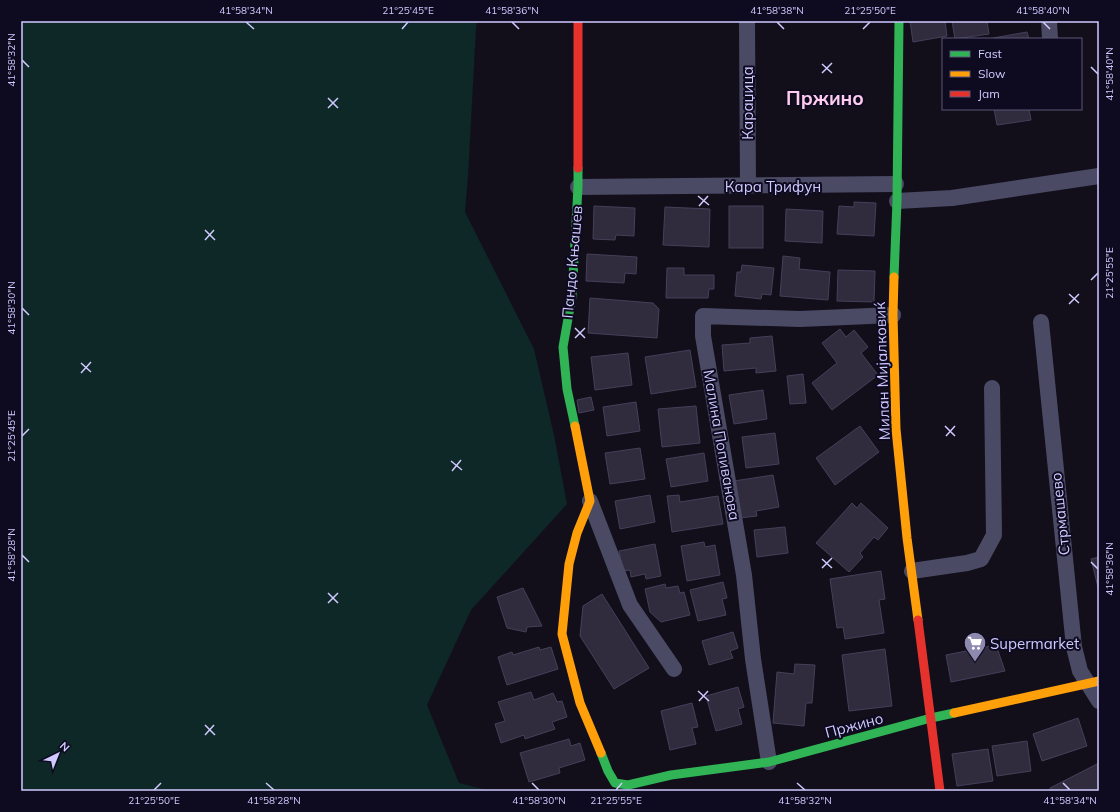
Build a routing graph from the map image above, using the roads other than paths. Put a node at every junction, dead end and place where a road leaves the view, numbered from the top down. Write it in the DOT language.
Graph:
graph roads {
  1 [pos="578,21"];
  2 [pos="747,21"];
  3 [pos="899,21"];
  4 [pos="1048,21"];
  5 [pos="1050,38"];
  6 [pos="1099,176"];
  7 [pos="896,184"];
  8 [pos="748,185"];
  9 [pos="578,187"];
  10 [pos="897,201"];
  11 [pos="893,315"];
  12 [pos="1041,322"];
  13 [pos="992,388"];
  14 [pos="590,501"];
  15 [pos="912,571"];
  16 [pos="674,669"];
  17 [pos="1094,682"];
  18 [pos="1099,700"];
  19 [pos="931,718"];
  20 [pos="769,762"];
  21 [pos="940,791"];
  1 -- 9 [label="street, Пандо Књашев"];
  2 -- 8 [label="street, Караџица"];
  3 -- 7 [label="street, Милан Мијалковиќ"];
  4 -- 5 [label="street"];
  6 -- 10 [label="street"];
  7 -- 8 [label="street, Кара Трифун"];
  7 -- 10 [label="street, Милан Мијалковиќ"];
  8 -- 9 [label="street, Кара Трифун"];
  9 -- 14 [label="street, Пандо Књашев"];
  10 -- 11 [label="street, Милан Мијалковиќ"];
  11 -- 15 [label="street, Милан Мијалковиќ"];
  11 -- 20 [label="street, Малина Попиванова"];
  12 -- 17 [label="street, Стрмашево"];
  13 -- 15 [label="street"];
  14 -- 16 [label="street, Пандо Књашев"];
  14 -- 20 [label="street, Пржино"];
  15 -- 19 [label="street, Милан Мијалковиќ"];
  17 -- 18 [label="street, Стрмашево"];
  17 -- 19 [label="street, Пржино"];
  19 -- 20 [label="street, Пржино"];
  19 -- 21 [label="street, Милан Мијалковиќ"];
}
